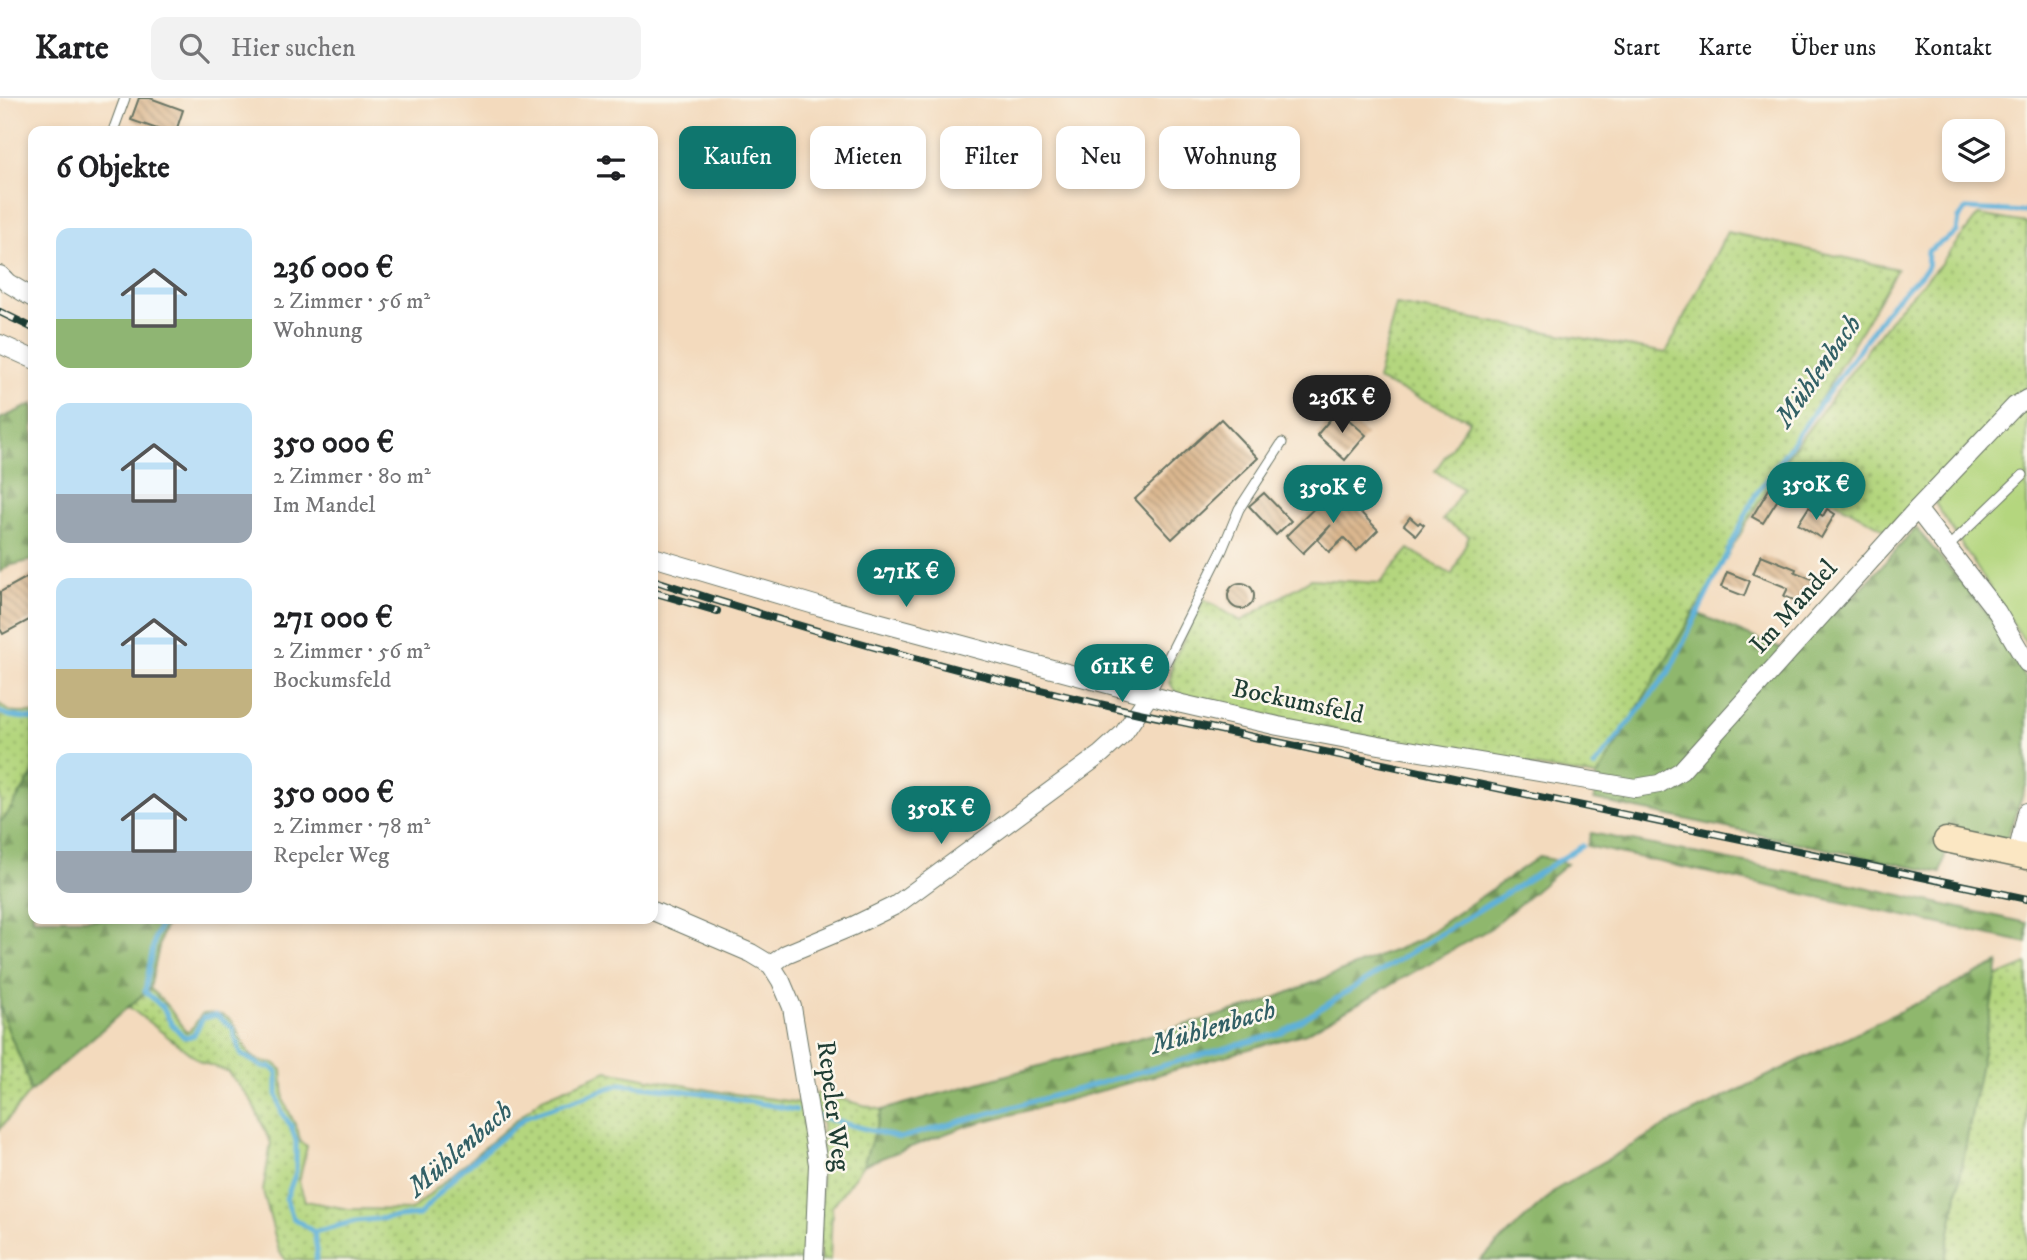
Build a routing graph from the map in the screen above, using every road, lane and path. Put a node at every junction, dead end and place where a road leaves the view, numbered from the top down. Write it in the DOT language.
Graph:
graph roads {
  1 [pos="125,98"];
  2 [pos="115,126"];
  3 [pos="0,275"];
  4 [pos="28,295"];
  5 [pos="0,344"];
  6 [pos="28,357"];
  7 [pos="2027,399"];
  8 [pos="1282,443"];
  9 [pos="2026,476"];
  10 [pos="1917,509"];
  11 [pos="1947,548"];
  12 [pos="658,558"];
  13 [pos="2027,663"];
  14 [pos="1150,694"];
  15 [pos="1572,776"];
  16 [pos="2027,812"];
  17 [pos="1946,840"];
  18 [pos="2022,856"];
  19 [pos="658,913"];
  20 [pos="771,965"];
  21 [pos="814,1260"];
  1 -- 2 [label="lane"];
  3 -- 4 [label="street"];
  5 -- 6 [label="street"];
  7 -- 10 [label="street, Im Mandel"];
  8 -- 14 [label="lane"];
  9 -- 11 [label="lane"];
  10 -- 11 [label="street"];
  10 -- 15 [label="street, Im Mandel"];
  11 -- 13 [label="street"];
  12 -- 14 [label="street, Bockumsfeld"];
  14 -- 15 [label="street, Bockumsfeld"];
  14 -- 20 [label="street"];
  16 -- 18 [label="street"];
  17 -- 18 [label="street"];
  19 -- 20 [label="street"];
  20 -- 21 [label="street, Repeler Weg"];
}
